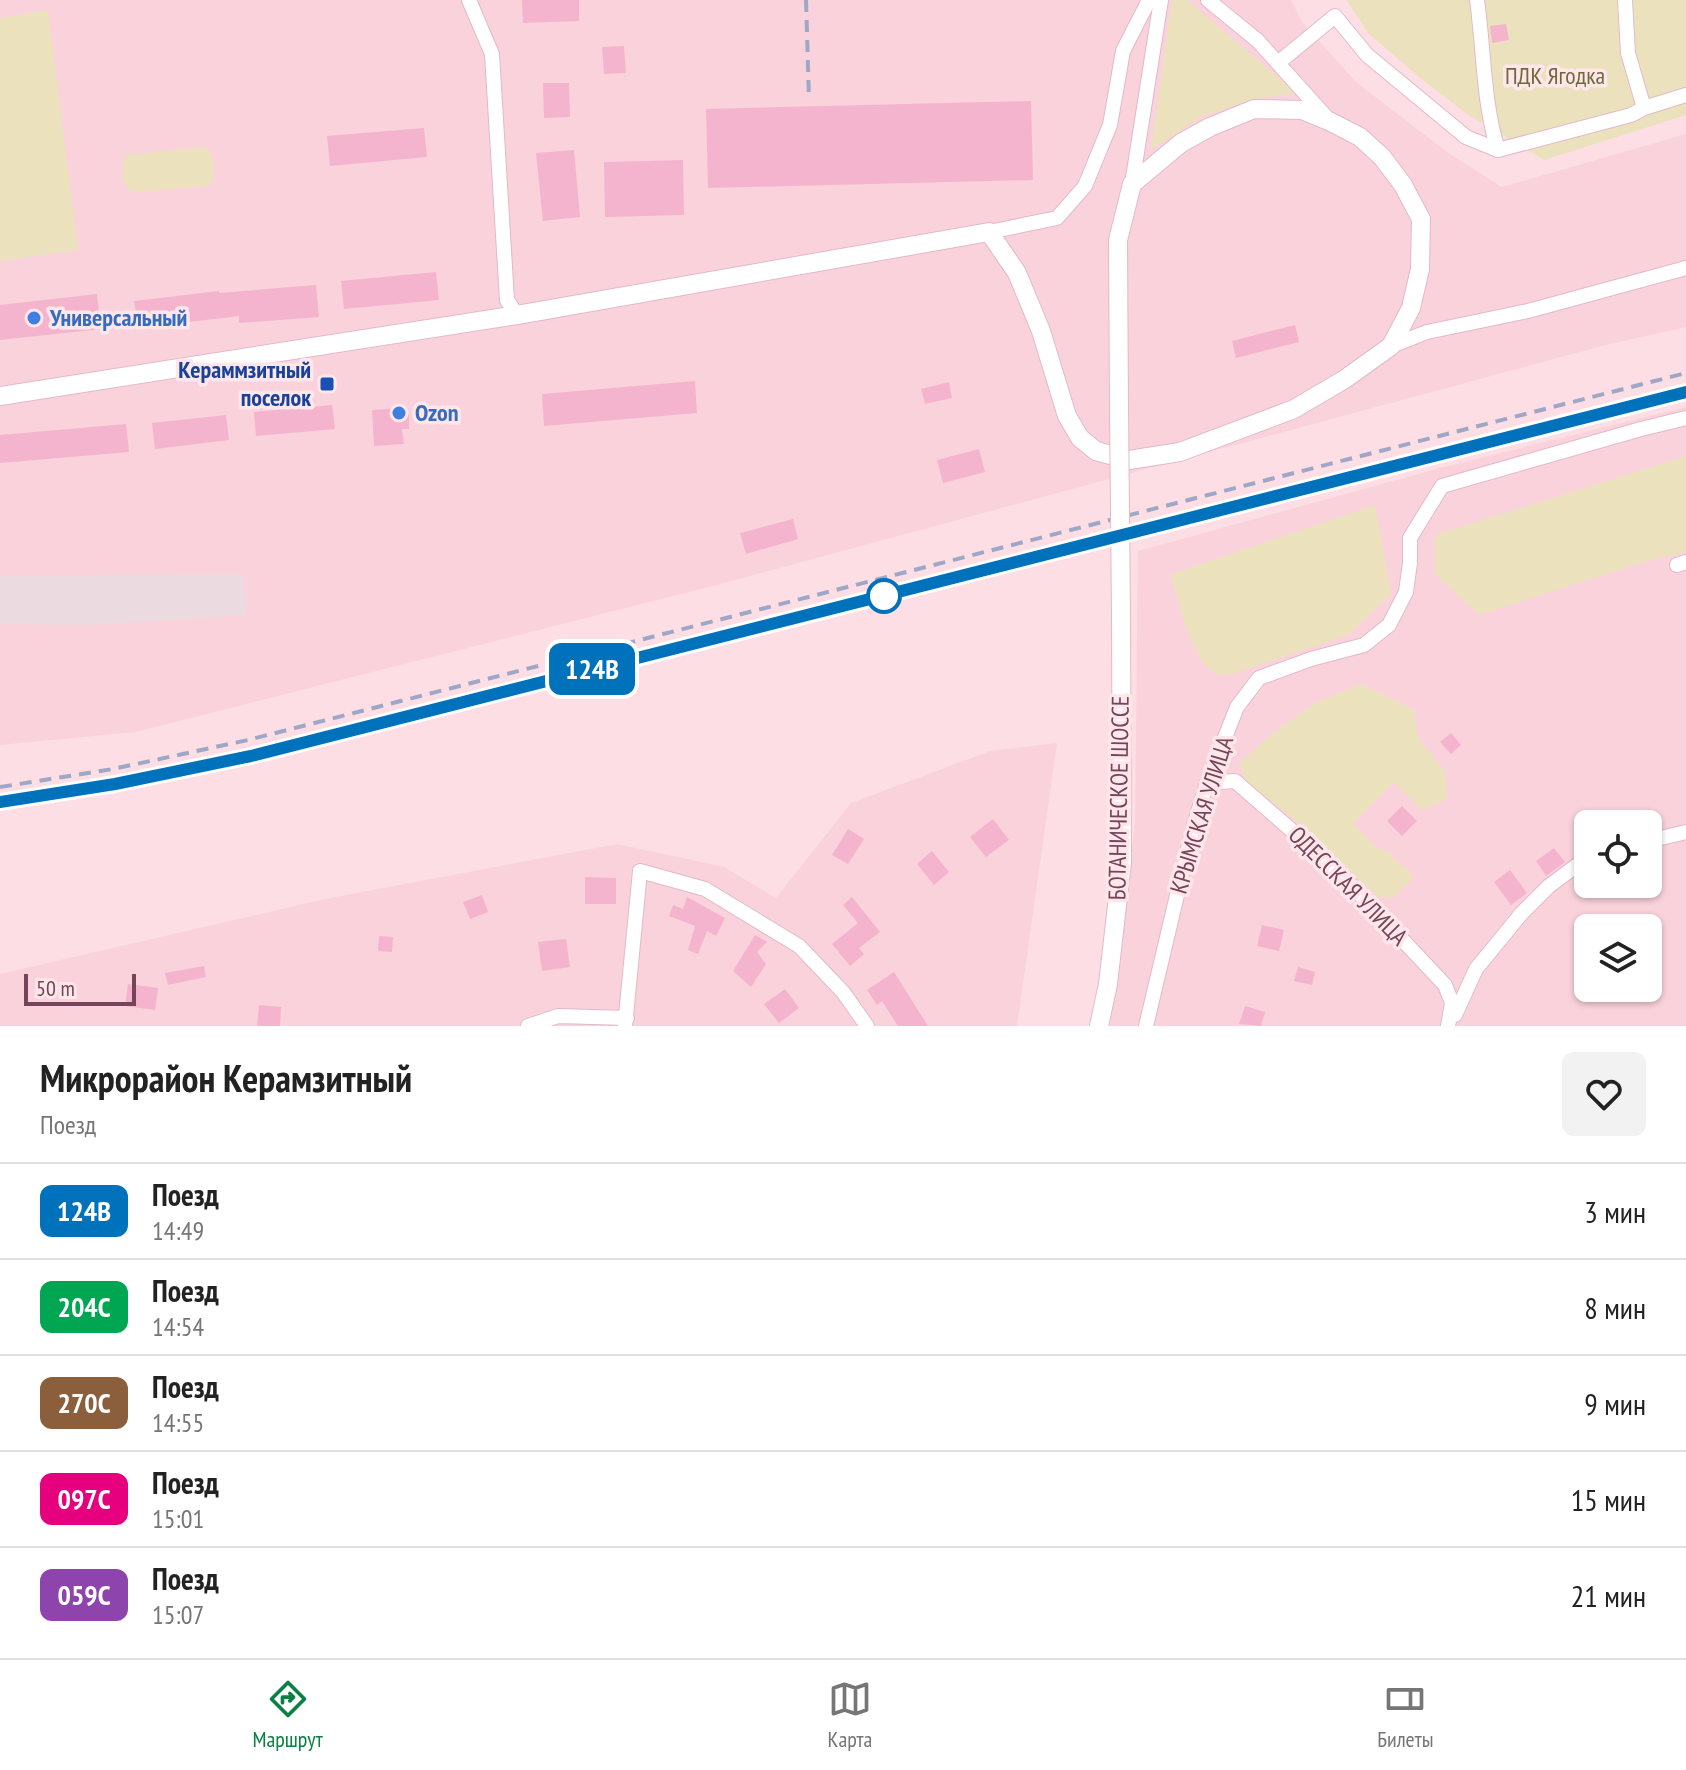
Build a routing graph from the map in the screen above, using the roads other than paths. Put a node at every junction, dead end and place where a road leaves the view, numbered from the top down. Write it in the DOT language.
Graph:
graph roads {
  1 [pos="469,0"];
  2 [pos="1149,0"];
  3 [pos="1161,0"];
  4 [pos="1208,0"];
  5 [pos="1477,0"];
  6 [pos="1625,0"];
  7 [pos="1278,63"];
  8 [pos="1686,95"];
  9 [pos="1644,108"];
  10 [pos="1331,122"];
  11 [pos="1498,150"];
  12 [pos="1132,184"];
  13 [pos="989,232"];
  14 [pos="1686,268"];
  15 [pos="517,315"];
  16 [pos="1391,346"];
  17 [pos="0,396"];
  18 [pos="1686,418"];
  19 [pos="1207,783"];
  20 [pos="1686,832"];
  21 [pos="1662,838"];
  22 [pos="1574,867"];
  23 [pos="626,1022"];
  24 [pos="528,1026"];
  25 [pos="867,1026"];
  26 [pos="1099,1026"];
  27 [pos="1146,1026"];
  28 [pos="1449,1026"];
  1 -- 15 [label="street"];
  2 -- 13 [label="street"];
  3 -- 12 [label="street"];
  4 -- 7 [label="street"];
  5 -- 11 [label="street"];
  6 -- 9 [label="street"];
  7 -- 10 [label="street"];
  7 -- 11 [label="street"];
  8 -- 9 [label="street"];
  9 -- 11 [label="street"];
  10 -- 12 [label="street"];
  10 -- 16 [label="street"];
  12 -- 26 [label="street, БОТАНИЧЕСКОЕ ШОССЕ, bridge"];
  13 -- 15 [label="street"];
  13 -- 16 [label="street"];
  14 -- 16 [label="street"];
  15 -- 17 [label="street"];
  18 -- 19 [label="street, КРЫМСКАЯ УЛИЦА"];
  19 -- 27 [label="street, КРЫМСКАЯ УЛИЦА"];
  19 -- 28 [label="street, ОДЕССКАЯ УЛИЦА"];
  20 -- 21 [label="street"];
  22 -- 28 [label="street, ОДЕССКАЯ УЛИЦА"];
  23 -- 24 [label="street"];
  23 -- 25 [label="street"];
}
